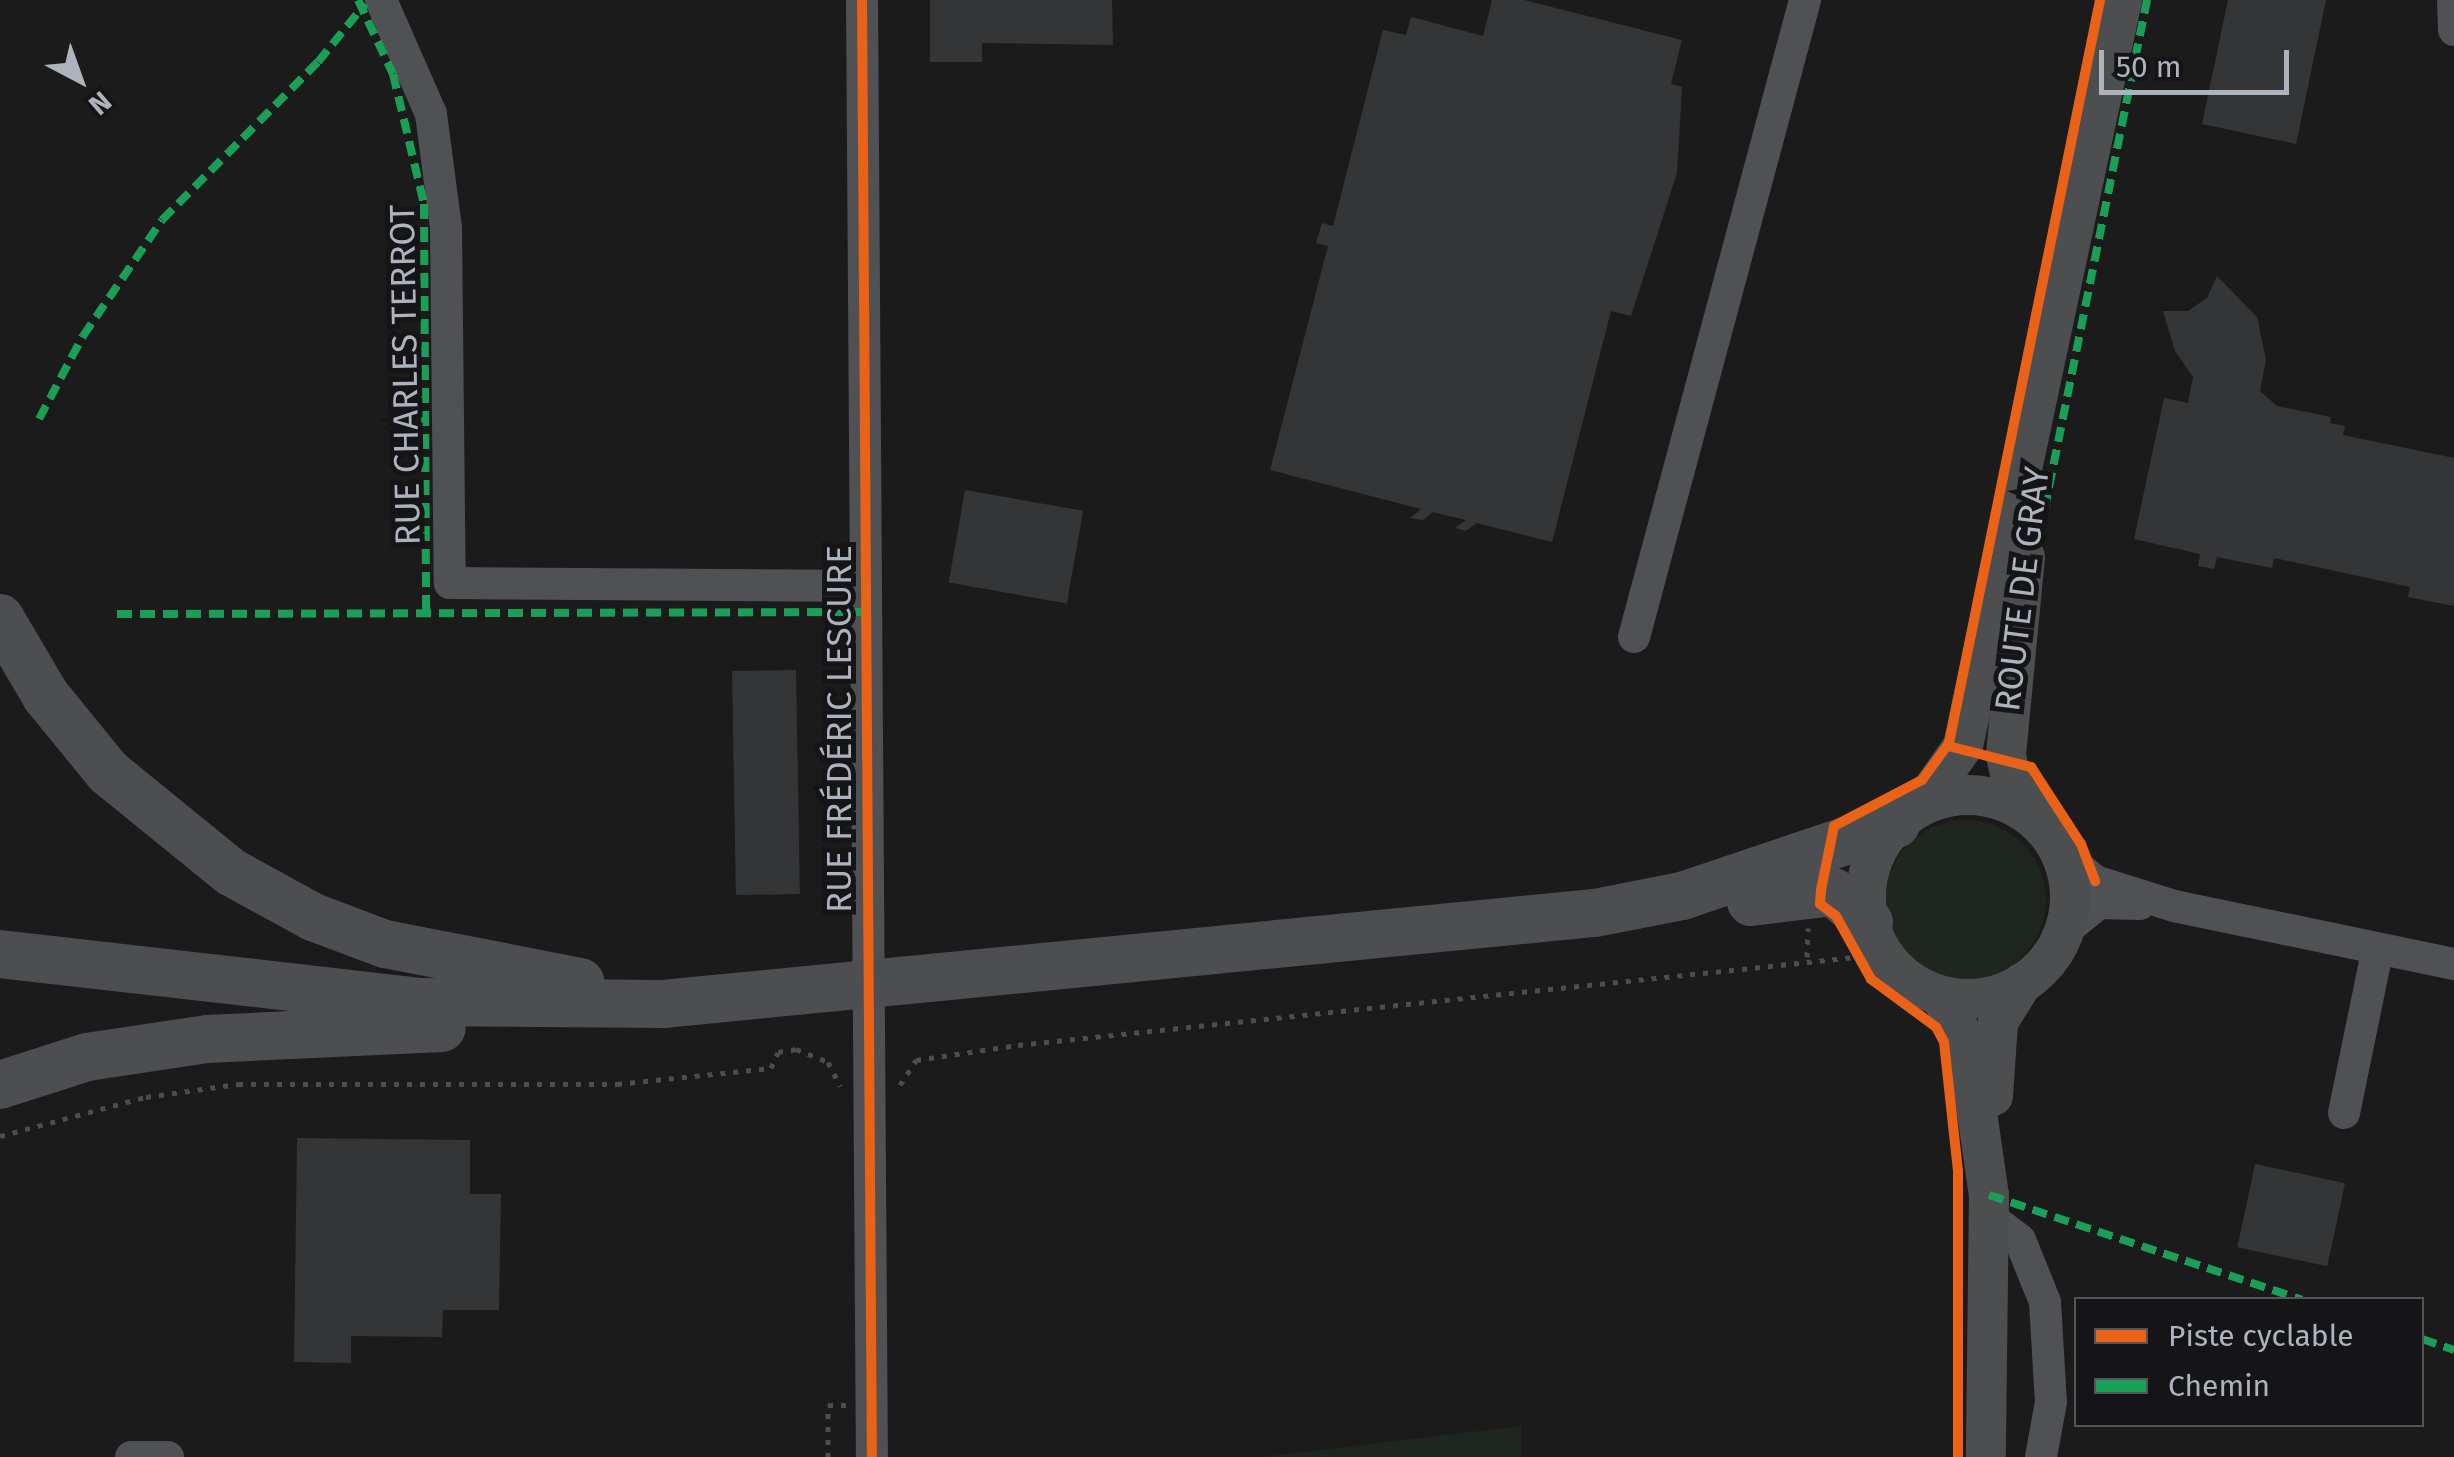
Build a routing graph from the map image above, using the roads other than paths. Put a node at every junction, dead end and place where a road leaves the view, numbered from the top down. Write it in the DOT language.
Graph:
graph roads {
  1 [pos="381,0"];
  2 [pos="862,0"];
  3 [pos="1804,0"];
  4 [pos="2122,0"];
  5 [pos="2453,0"];
  6 [pos="2454,30"];
  7 [pos="2051,344"];
  8 [pos="865,586"];
  9 [pos="0,618"];
  10 [pos="1634,636"];
  11 [pos="1909,815"];
  12 [pos="2050,838"];
  13 [pos="2174,906"];
  14 [pos="2062,934"];
  15 [pos="1858,946"];
  16 [pos="2378,948"];
  17 [pos="0,954"];
  18 [pos="2454,964"];
  19 [pos="0,975"];
  20 [pos="2024,982"];
  21 [pos="1940,996"];
  22 [pos="869,1002"];
  23 [pos="742,1014"];
  24 [pos="490,1025"];
  25 [pos="0,1085"];
  26 [pos="2344,1113"];
  27 [pos="1990,1206"];
  28 [pos="131,1457"];
  29 [pos="168,1457"];
  30 [pos="872,1457"];
  31 [pos="1986,1457"];
  32 [pos="2040,1457"];
  1 -- 8 [label="street, RUE CHARLES TERROT"];
  2 -- 8 [label="street, RUE FRÉDÉRIC LESCURE"];
  3 -- 10 [label="street"];
  4 -- 7 [label="main road, ROUTE DE GRAY"];
  5 -- 6 [label="street"];
  7 -- 11 [label="main road, ROUTE DE GRAY"];
  7 -- 12 [label="main road, ROUTE DE GRAY"];
  8 -- 22 [label="street, RUE FRÉDÉRIC LESCURE"];
  9 -- 23 [label="highway"];
  11 -- 12 [label="main road"];
  11 -- 15 [label="main road"];
  11 -- 22 [label="highway"];
  12 -- 13 [label="street"];
  12 -- 14 [label="main road"];
  13 -- 14 [label="street"];
  13 -- 16 [label="street"];
  14 -- 20 [label="main road"];
  15 -- 21 [label="main road"];
  15 -- 22 [label="highway"];
  16 -- 18 [label="street"];
  16 -- 26 [label="street"];
  17 -- 23 [label="highway"];
  19 -- 24 [label="highway"];
  20 -- 21 [label="main road"];
  20 -- 27 [label="main road"];
  21 -- 27 [label="main road"];
  22 -- 23 [label="highway"];
  22 -- 30 [label="street, RUE FRÉDÉRIC LESCURE"];
  23 -- 24 [label="highway"];
  24 -- 25 [label="highway"];
  27 -- 31 [label="main road"];
  27 -- 32 [label="street"];
  28 -- 29 [label="street"];
}
